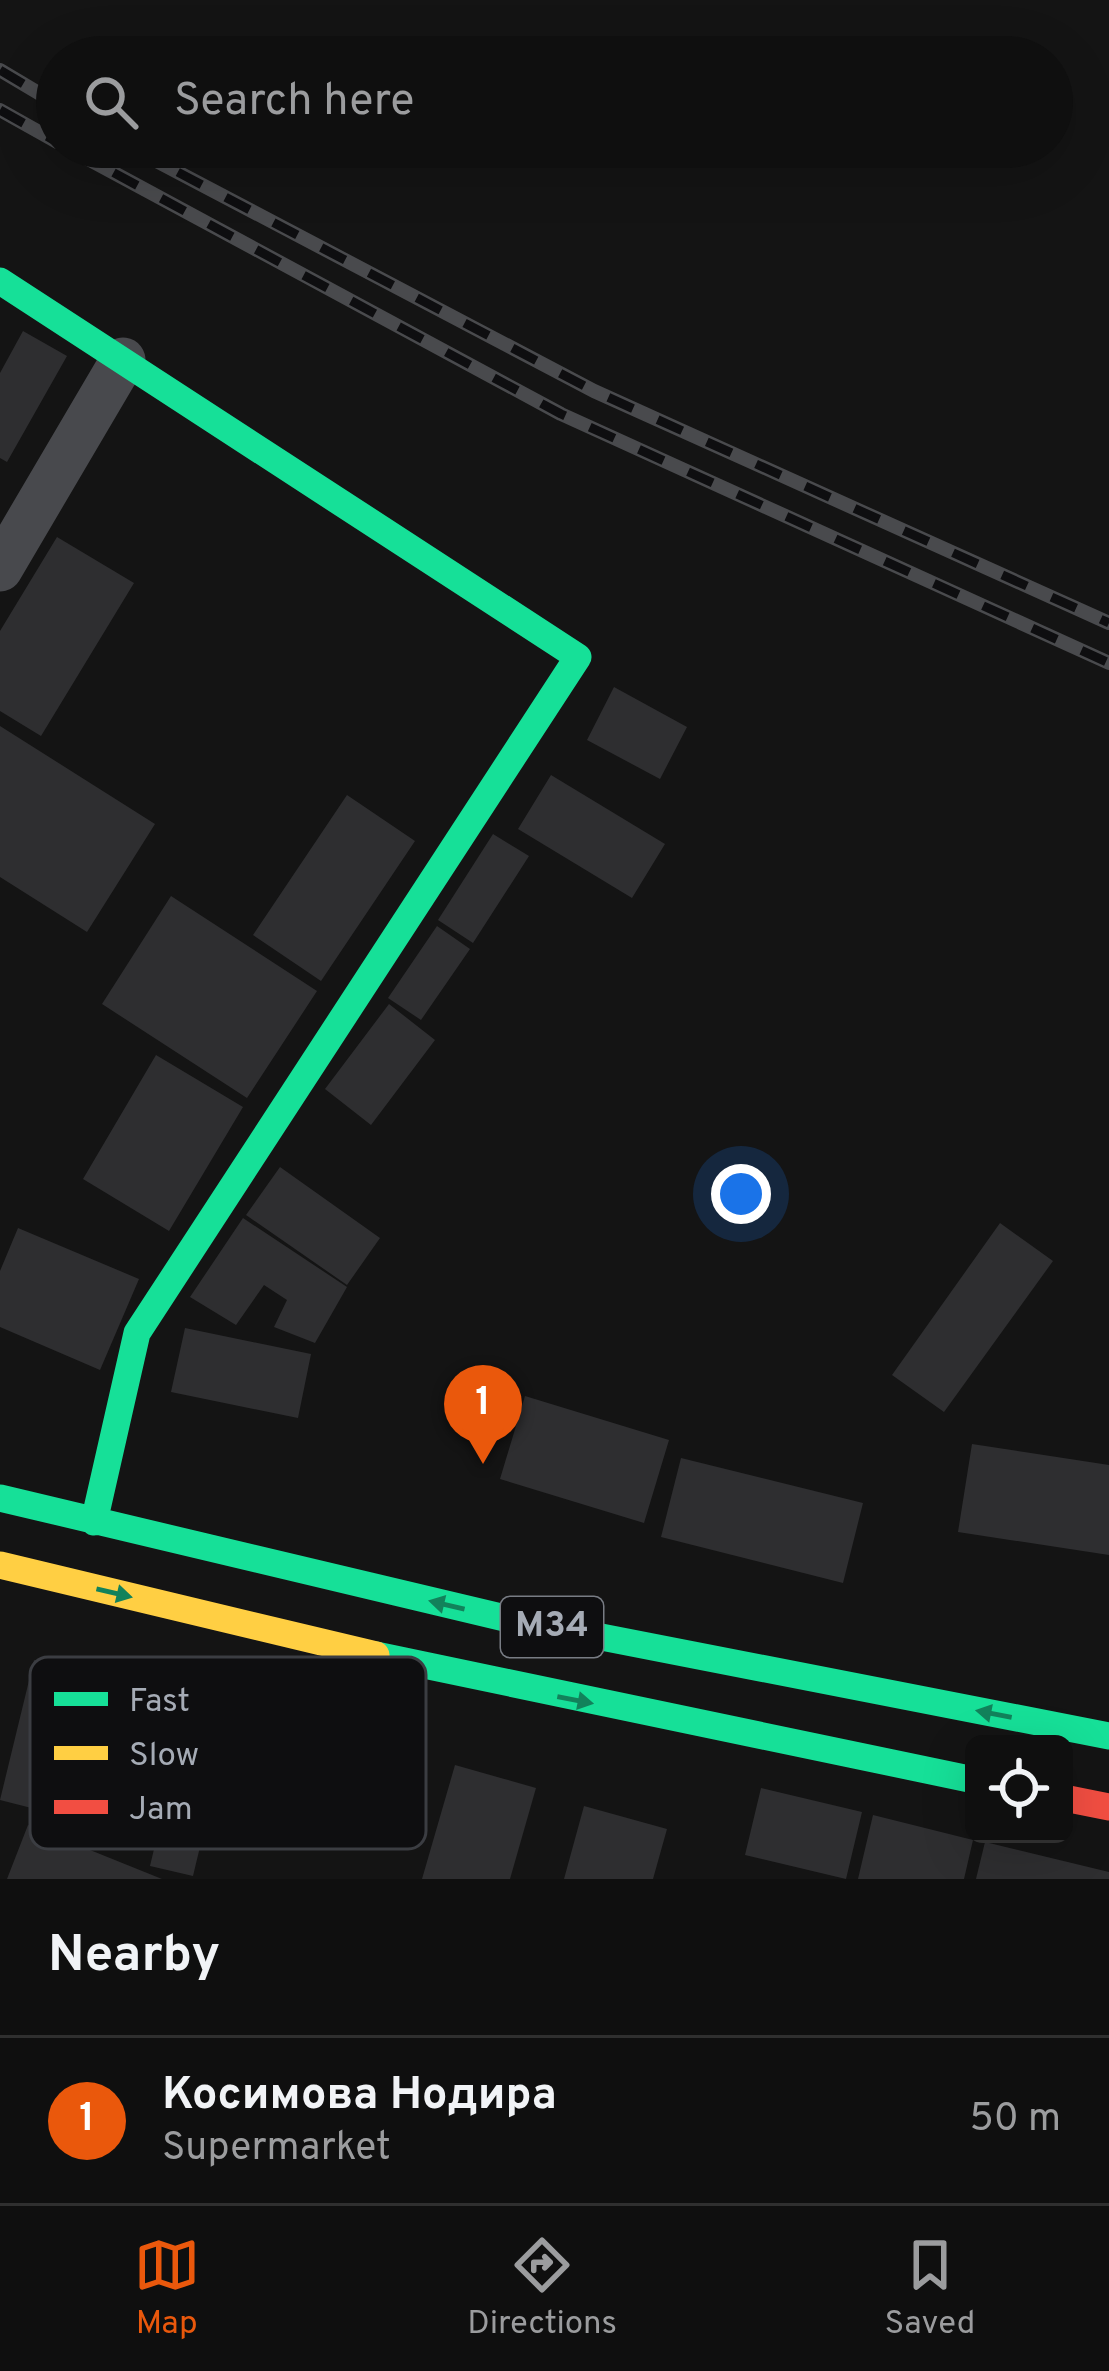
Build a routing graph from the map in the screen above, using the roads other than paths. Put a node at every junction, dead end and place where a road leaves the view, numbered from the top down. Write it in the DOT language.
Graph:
graph roads {
  1 [pos="0,281"];
  2 [pos="123,359"];
  3 [pos="0,569"];
  4 [pos="0,1498"];
  5 [pos="94,1522"];
  6 [pos="0,1565"];
  7 [pos="501,1651"];
  8 [pos="1109,1736"];
  9 [pos="965,1778"];
  10 [pos="1073,1800"];
  11 [pos="1109,1807"];
  1 -- 2 [label="main road"];
  2 -- 3 [label="street"];
  2 -- 5 [label="main road"];
  4 -- 5 [label="main road, M34"];
  7 -- 5 [label="main road, M34, one-way"];
  6 -- 7 [label="main road, M34, one-way"];
  8 -- 7 [label="main road, M34, one-way"];
  7 -- 9 [label="main road, M34, one-way"];
  10 -- 11 [label="main road"];
}
